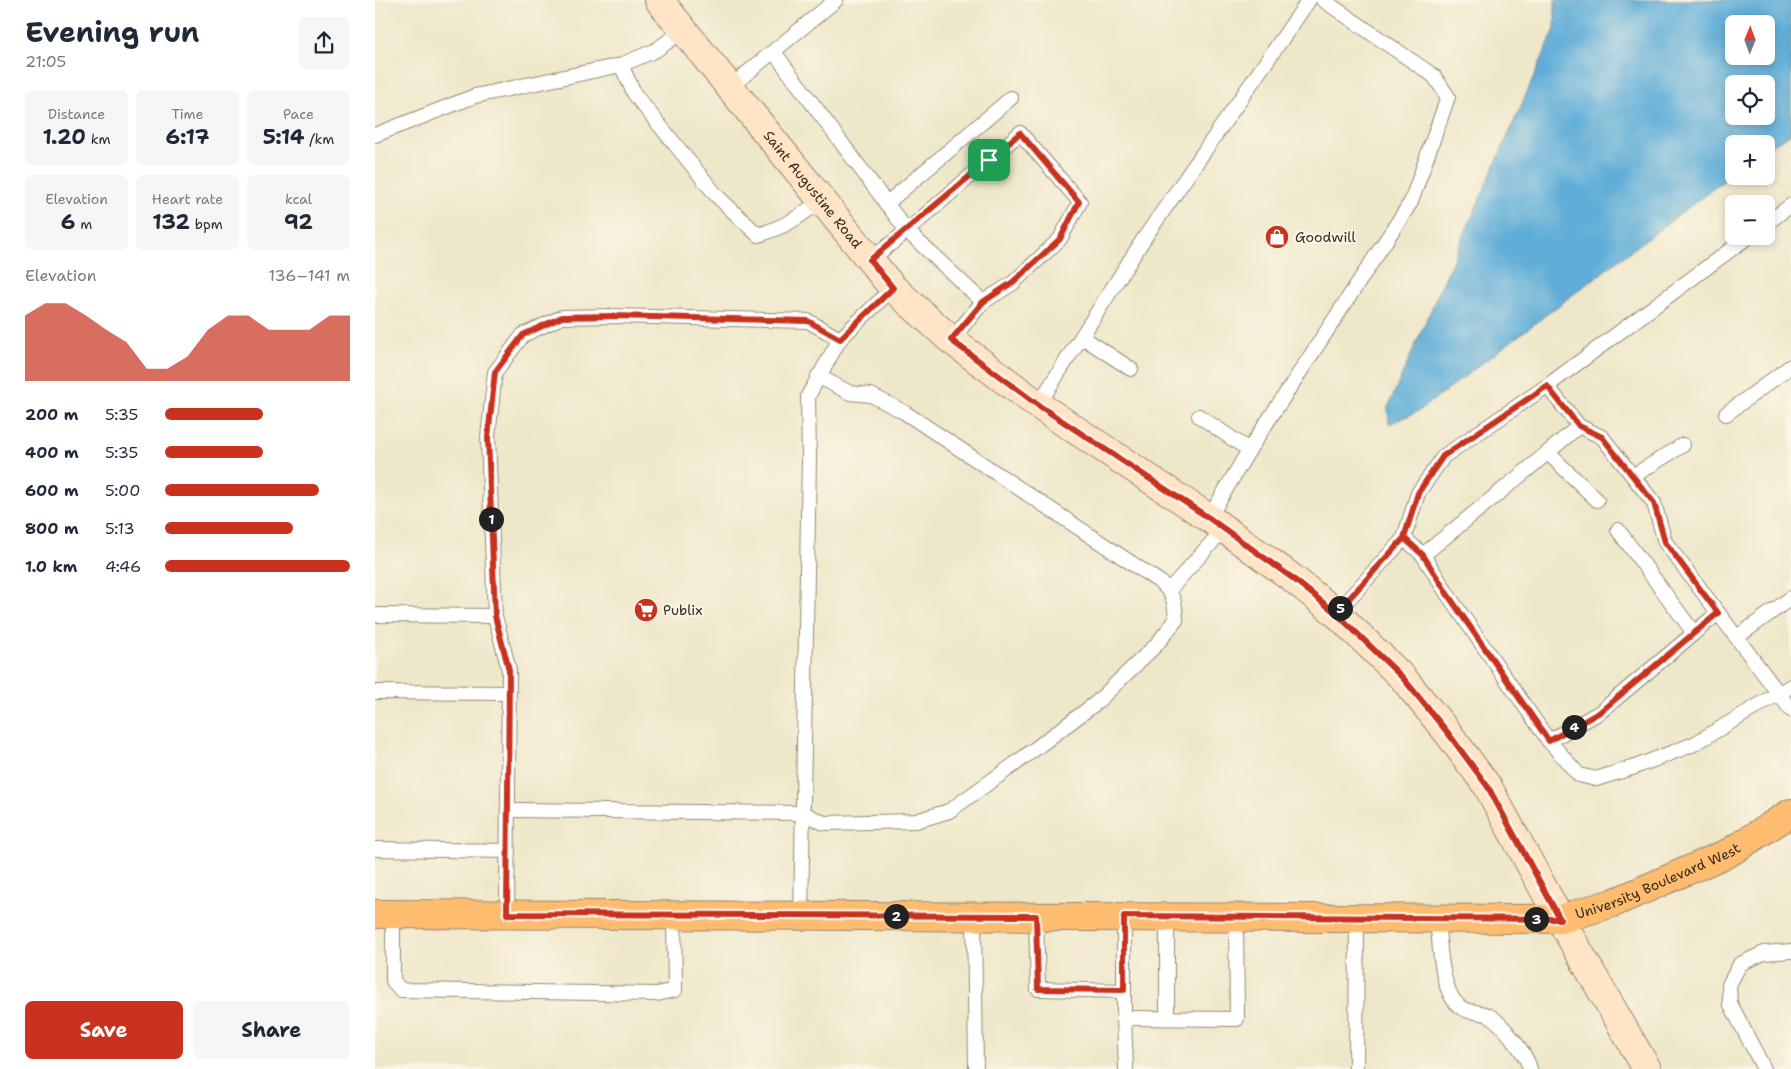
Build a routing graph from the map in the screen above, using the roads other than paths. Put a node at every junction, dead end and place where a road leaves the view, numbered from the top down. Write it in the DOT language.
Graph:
graph roads {
  1 [pos="659,0"];
  2 [pos="836,0"];
  3 [pos="1309,0"];
  4 [pos="1323,0"];
  5 [pos="684,30"];
  6 [pos="774,52"];
  7 [pos="621,65"];
  8 [pos="731,87"];
  9 [pos="1011,98"];
  10 [pos="375,135"];
  11 [pos="821,200"];
  12 [pos="886,204"];
  13 [pos="1791,206"];
  14 [pos="1775,218"];
  15 [pos="907,231"];
  16 [pos="1737,245"];
  17 [pos="870,260"];
  18 [pos="893,288"];
  19 [pos="983,302"];
  20 [pos="1082,337"];
  21 [pos="840,339"];
  22 [pos="951,340"];
  23 [pos="1791,366"];
  24 [pos="1131,370"];
  25 [pos="818,376"];
  26 [pos="1547,386"];
  27 [pos="1038,405"];
  28 [pos="1726,414"];
  29 [pos="1199,416"];
  30 [pos="1579,426"];
  31 [pos="1683,445"];
  32 [pos="1249,450"];
  33 [pos="1547,453"];
  34 [pos="1633,476"];
  35 [pos="1597,500"];
  36 [pos="1216,523"];
  37 [pos="1618,530"];
  38 [pos="1404,538"];
  39 [pos="1423,555"];
  40 [pos="1169,590"];
  41 [pos="1791,598"];
  42 [pos="1336,613"];
  43 [pos="1718,613"];
  44 [pos="375,615"];
  45 [pos="495,616"];
  46 [pos="1694,633"];
  47 [pos="1737,637"];
  48 [pos="1791,686"];
  49 [pos="375,692"];
  50 [pos="509,692"];
  51 [pos="1778,693"];
  52 [pos="1791,710"];
  53 [pos="1549,741"];
  54 [pos="508,810"];
  55 [pos="803,813"];
  56 [pos="1791,813"];
  57 [pos="375,849"];
  58 [pos="508,850"];
  59 [pos="384,914"];
  60 [pos="507,914"];
  61 [pos="675,915"];
  62 [pos="801,916"];
  63 [pos="974,916"];
  64 [pos="1036,916"];
  65 [pos="1124,916"];
  66 [pos="1167,917"];
  67 [pos="1236,918"];
  68 [pos="1357,918"];
  69 [pos="1437,918"];
  70 [pos="1560,919"];
  71 [pos="1791,951"];
  72 [pos="1124,990"];
  73 [pos="1124,1018"];
  74 [pos="1167,1018"];
  75 [pos="976,1069"];
  76 [pos="1126,1069"];
  77 [pos="1356,1069"];
  78 [pos="1530,1069"];
  79 [pos="1647,1069"];
  80 [pos="1764,1069"];
  1 -- 5 [label="main road, Saint Augustine Road"];
  2 -- 6 [label="lane"];
  3 -- 20 [label="lane"];
  4 -- 32 [label="lane"];
  5 -- 7 [label="lane"];
  5 -- 8 [label="main road, Saint Augustine Road"];
  6 -- 8 [label="lane"];
  6 -- 12 [label="lane"];
  7 -- 10 [label="lane"];
  7 -- 11 [label="lane"];
  8 -- 11 [label="main road, Saint Augustine Road"];
  9 -- 12 [label="lane"];
  11 -- 17 [label="main road, Saint Augustine Road"];
  12 -- 15 [label="lane"];
  13 -- 14 [label="lane"];
  15 -- 17 [label="lane"];
  15 -- 19 [label="lane"];
  15 -- 19 [label="lane"];
  16 -- 26 [label="lane"];
  17 -- 18 [label="main road, Saint Augustine Road"];
  18 -- 21 [label="lane"];
  18 -- 22 [label="main road, Saint Augustine Road"];
  19 -- 22 [label="lane"];
  20 -- 24 [label="lane"];
  20 -- 27 [label="lane"];
  21 -- 25 [label="lane"];
  21 -- 45 [label="lane"];
  22 -- 27 [label="main road, Saint Augustine Road"];
  23 -- 28 [label="lane"];
  25 -- 40 [label="lane"];
  25 -- 55 [label="lane"];
  26 -- 30 [label="lane"];
  26 -- 38 [label="lane"];
  27 -- 36 [label="main road, Saint Augustine Road"];
  29 -- 32 [label="lane"];
  30 -- 33 [label="lane"];
  30 -- 34 [label="lane"];
  31 -- 34 [label="lane"];
  32 -- 36 [label="lane"];
  33 -- 35 [label="lane"];
  33 -- 39 [label="lane"];
  34 -- 43 [label="lane"];
  36 -- 40 [label="lane"];
  36 -- 42 [label="main road, Saint Augustine Road"];
  37 -- 46 [label="lane"];
  38 -- 39 [label="lane"];
  38 -- 42 [label="lane"];
  39 -- 53 [label="lane"];
  40 -- 55 [label="lane"];
  41 -- 47 [label="lane"];
  42 -- 70 [label="main road, Saint Augustine Road"];
  43 -- 46 [label="lane"];
  43 -- 47 [label="lane"];
  44 -- 45 [label="lane"];
  45 -- 50 [label="lane"];
  46 -- 53 [label="lane"];
  47 -- 51 [label="lane"];
  48 -- 51 [label="lane"];
  49 -- 50 [label="lane"];
  50 -- 54 [label="lane"];
  51 -- 52 [label="lane"];
  51 -- 53 [label="lane"];
  54 -- 55 [label="lane"];
  54 -- 58 [label="lane"];
  55 -- 62 [label="lane"];
  56 -- 70 [label="main road, University Boulevard West"];
  57 -- 58 [label="lane"];
  58 -- 60 [label="lane"];
  59 -- 60 [label="main road, University Boulevard West"];
  59 -- 61 [label="lane"];
  60 -- 61 [label="main road, University Boulevard West"];
  61 -- 62 [label="main road, University Boulevard West"];
  62 -- 63 [label="main road, University Boulevard West"];
  63 -- 64 [label="main road, University Boulevard West"];
  63 -- 75 [label="lane"];
  64 -- 65 [label="main road, University Boulevard West"];
  64 -- 72 [label="lane"];
  65 -- 66 [label="main road, University Boulevard West"];
  65 -- 72 [label="lane"];
  66 -- 67 [label="main road, University Boulevard West"];
  66 -- 74 [label="lane"];
  67 -- 68 [label="main road, University Boulevard West"];
  67 -- 74 [label="lane"];
  68 -- 69 [label="main road, University Boulevard West"];
  68 -- 77 [label="lane"];
  69 -- 70 [label="main road, University Boulevard West"];
  69 -- 78 [label="lane"];
  70 -- 79 [label="main road, Saint Augustine Road"];
  71 -- 80 [label="lane"];
  72 -- 73 [label="lane"];
  73 -- 74 [label="lane"];
  73 -- 76 [label="lane"];
}
